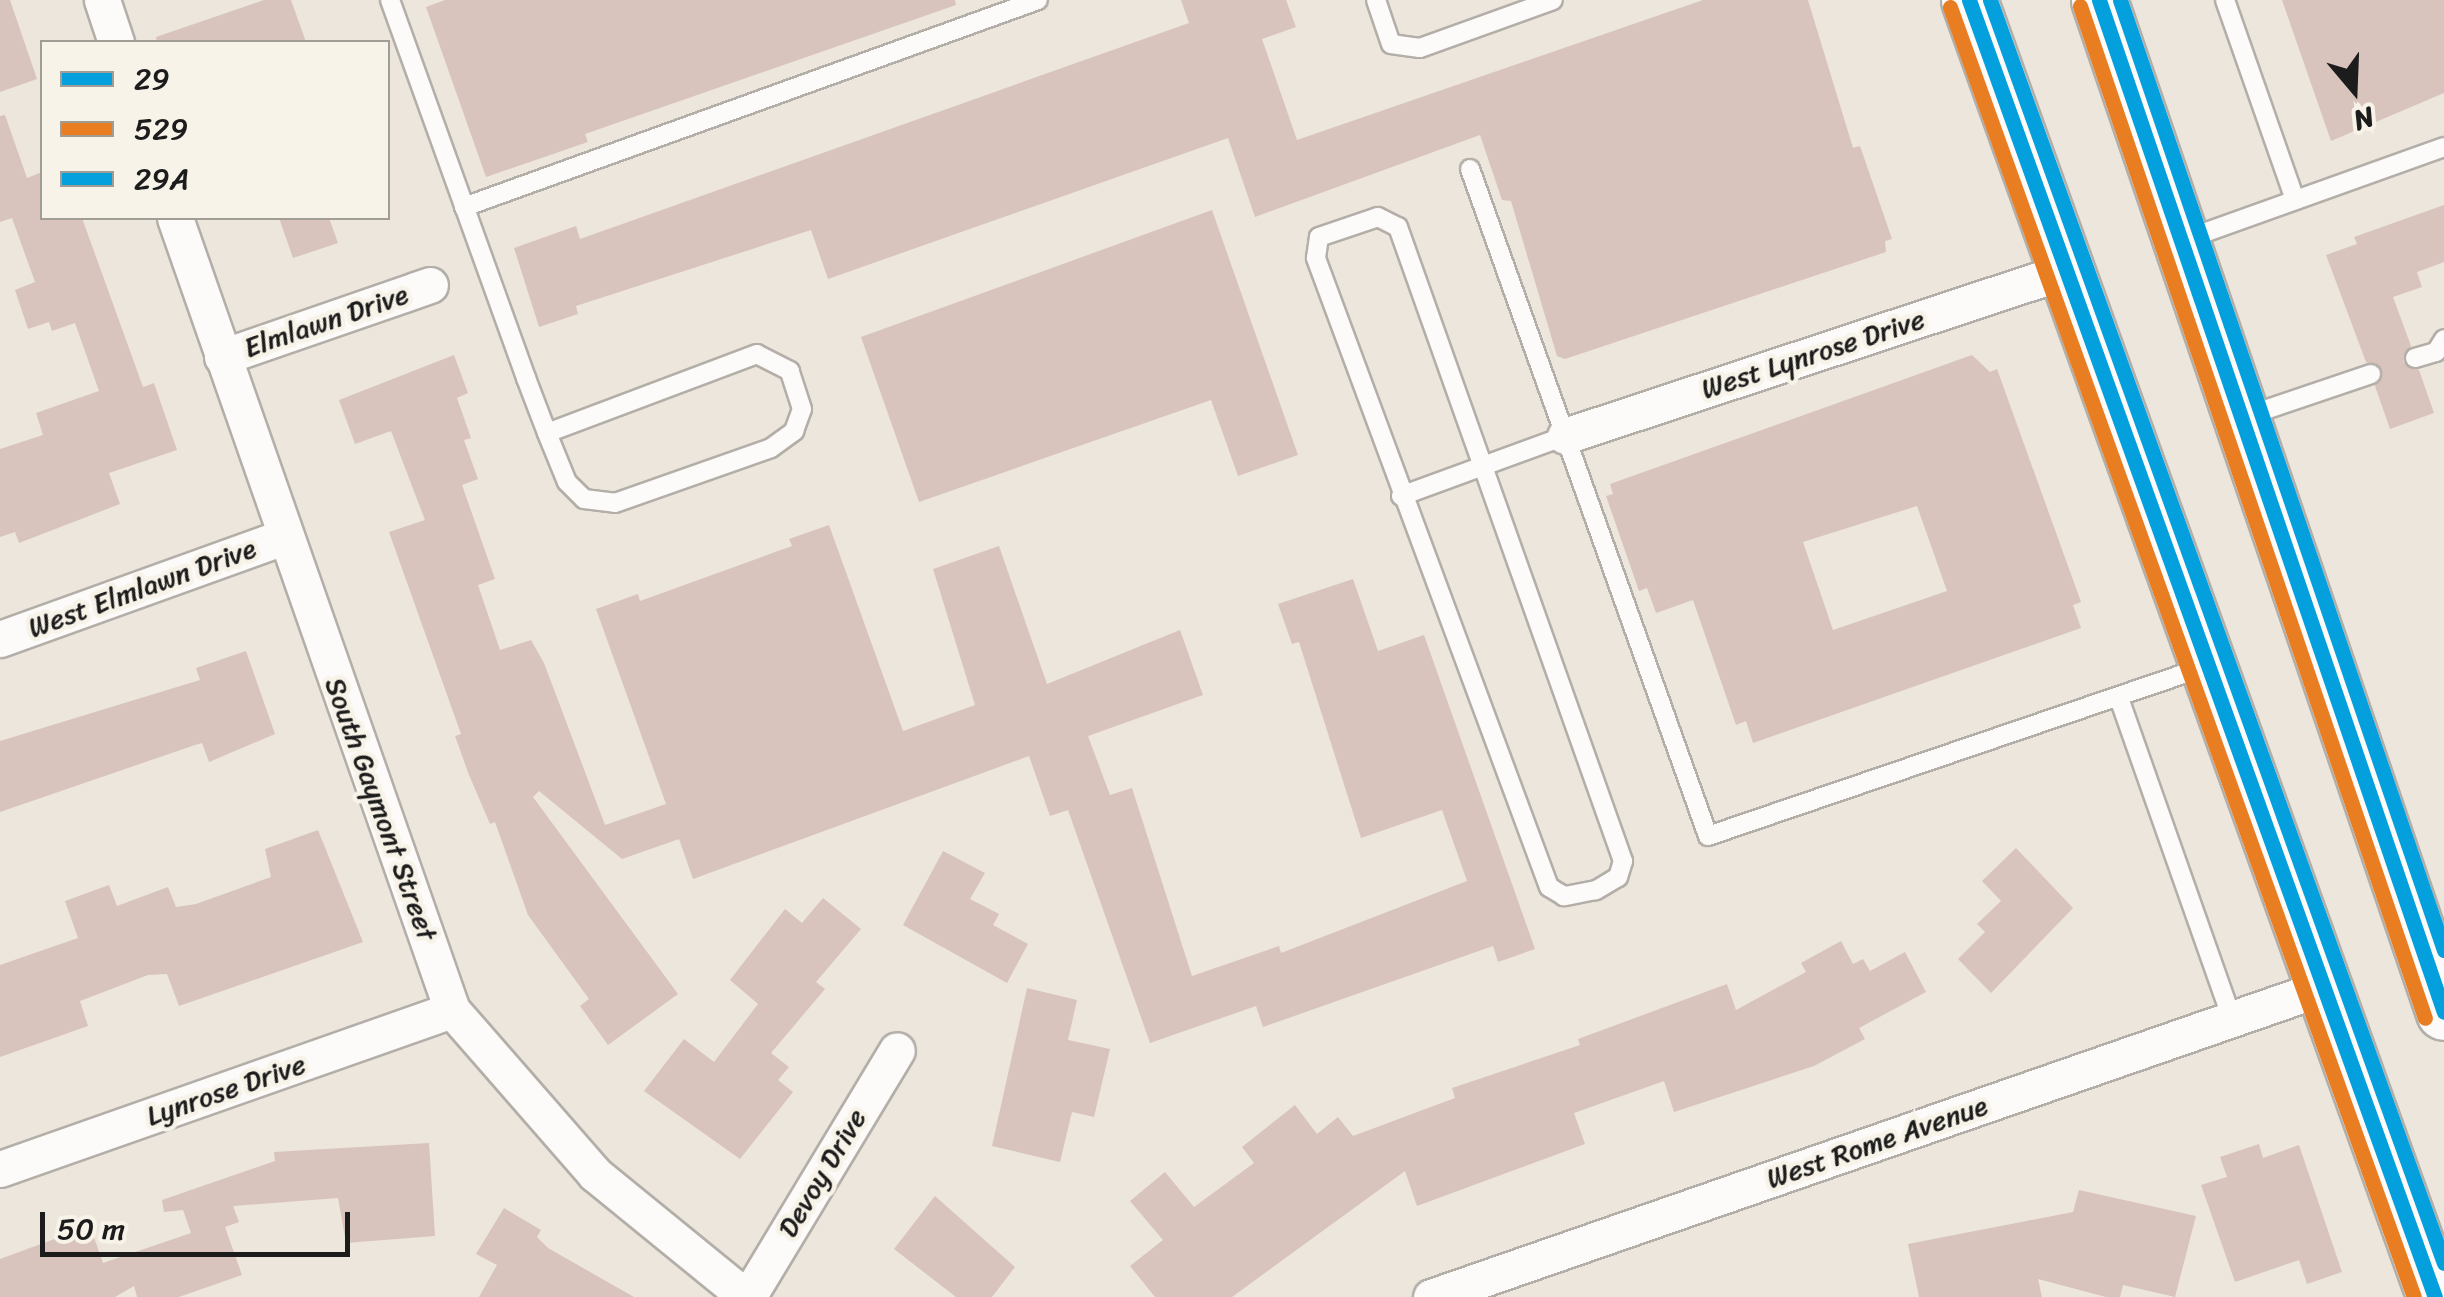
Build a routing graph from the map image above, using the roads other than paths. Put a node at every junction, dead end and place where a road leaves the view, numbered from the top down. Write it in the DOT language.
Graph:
graph roads {
  1 [pos="102,0"];
  2 [pos="390,0"];
  3 [pos="1038,0"];
  4 [pos="1376,0"];
  5 [pos="1553,0"];
  6 [pos="1969,0"];
  7 [pos="2098,0"];
  8 [pos="2226,0"];
  9 [pos="115,40"];
  10 [pos="2444,147"];
  11 [pos="1470,169"];
  12 [pos="2295,200"];
  13 [pos="464,207"];
  14 [pos="176,220"];
  15 [pos="2182,241"];
  16 [pos="2062,272"];
  17 [pos="430,285"];
  18 [pos="2444,339"];
  19 [pos="222,357"];
  20 [pos="2415,358"];
  21 [pos="2370,374"];
  22 [pos="2242,418"];
  23 [pos="548,432"];
  24 [pos="1565,436"];
  25 [pos="1480,468"];
  26 [pos="1401,496"];
  27 [pos="284,537"];
  28 [pos="0,638"];
  29 [pos="2206,666"];
  30 [pos="2119,698"];
  31 [pos="2324,987"];
  32 [pos="452,1010"];
  33 [pos="2444,1012"];
  34 [pos="2232,1018"];
  35 [pos="897,1050"];
  36 [pos="0,1169"];
  37 [pos="747,1297"];
  38 [pos="1431,1297"];
  39 [pos="2435,1297"];
  1 -- 9 [label="street"];
  2 -- 13 [label="lane"];
  3 -- 13 [label="lane"];
  4 -- 5 [label="lane"];
  6 -- 16 [label="main road"];
  7 -- 15 [label="main road"];
  8 -- 12 [label="lane"];
  10 -- 12 [label="lane"];
  11 -- 24 [label="lane"];
  12 -- 15 [label="lane"];
  13 -- 23 [label="lane"];
  14 -- 19 [label="street, South Gaymont Street"];
  15 -- 22 [label="main road"];
  16 -- 24 [label="street, West Lynrose Drive"];
  16 -- 29 [label="main road"];
  17 -- 19 [label="street, Elmlawn Drive"];
  18 -- 20 [label="lane"];
  19 -- 27 [label="street, South Gaymont Street"];
  21 -- 22 [label="lane"];
  22 -- 33 [label="main road"];
  23 -- 23 [label="lane"];
  24 -- 25 [label="lane"];
  24 -- 30 [label="lane"];
  25 -- 26 [label="lane"];
  25 -- 26 [label="lane"];
  25 -- 26 [label="lane"];
  27 -- 28 [label="street, West Elmlawn Drive"];
  27 -- 32 [label="street, South Gaymont Street"];
  29 -- 30 [label="lane"];
  29 -- 31 [label="main road"];
  30 -- 34 [label="lane"];
  31 -- 34 [label="street, West Rome Avenue"];
  31 -- 39 [label="main road"];
  32 -- 36 [label="street, Lynrose Drive"];
  32 -- 37 [label="street, South Gaymont Street"];
  34 -- 38 [label="street, West Rome Avenue"];
  35 -- 37 [label="street, Devoy Drive"];
}
